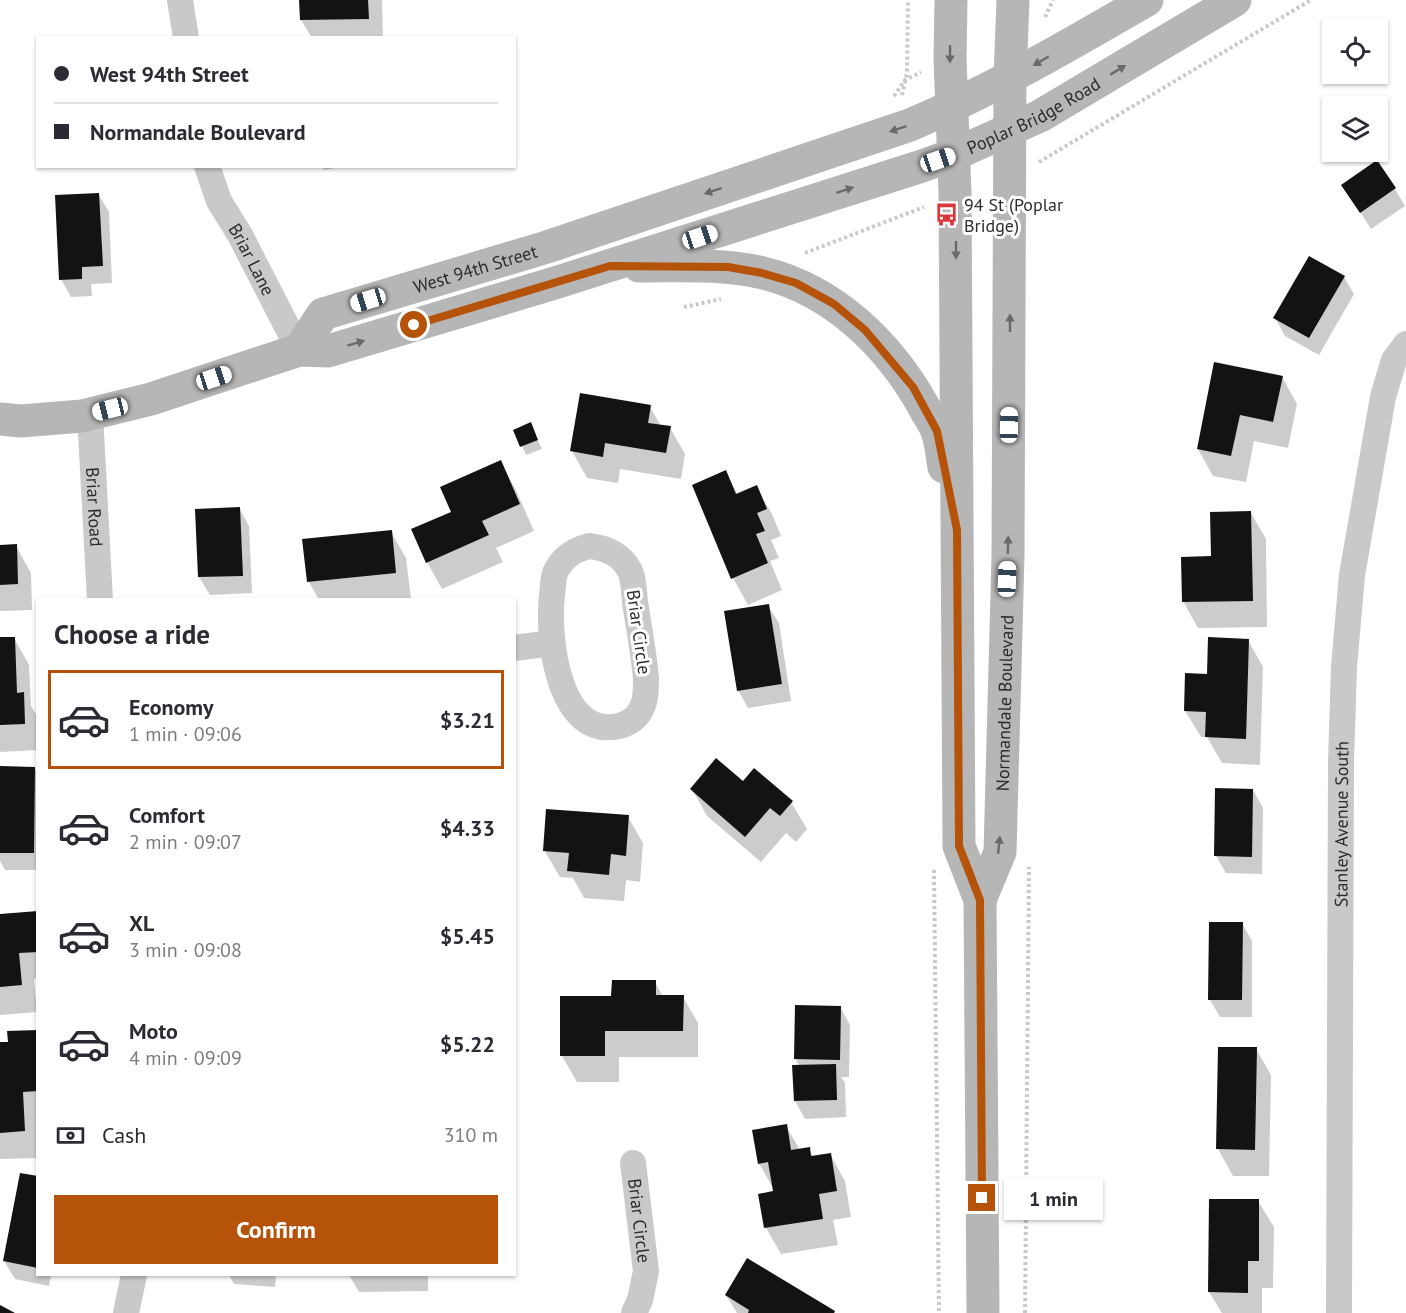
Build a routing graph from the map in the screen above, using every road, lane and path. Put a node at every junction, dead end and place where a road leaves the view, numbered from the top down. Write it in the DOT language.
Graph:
graph roads {
  1 [pos="180,0"];
  2 [pos="951,0"];
  3 [pos="1013,0"];
  4 [pos="1147,0"];
  5 [pos="1235,0"];
  6 [pos="186,36"];
  7 [pos="950,58"];
  8 [pos="1010,79"];
  9 [pos="886,101"];
  10 [pos="952,107"];
  11 [pos="1011,130"];
  12 [pos="955,154"];
  13 [pos="208,168"];
  14 [pos="610,266"];
  15 [pos="1406,344"];
  16 [pos="299,350"];
  17 [pos="90,414"];
  18 [pos="0,419"];
  19 [pos="957,530"];
  20 [pos="100,598"];
  21 [pos="552,644"];
  22 [pos="516,648"];
  23 [pos="980,900"];
  24 [pos="633,1162"];
  25 [pos="134,1276"];
  26 [pos="126,1313"];
  27 [pos="634,1313"];
  28 [pos="983,1313"];
  29 [pos="1339,1313"];
  1 -- 6 [label="street"];
  2 -- 7 [label="main road, Normandale Boulevard, one-way"];
  3 -- 8 [label="main road, Normandale Boulevard"];
  4 -- 8 [label="main road, one-way"];
  11 -- 5 [label="main road, Poplar Bridge Road, one-way"];
  7 -- 9 [label="path"];
  7 -- 10 [label="main road, Normandale Boulevard"];
  8 -- 10 [label="main road"];
  8 -- 11 [label="main road, Normandale Boulevard"];
  10 -- 12 [label="main road, Normandale Boulevard"];
  10 -- 16 [label="main road, West 94th Street, one-way"];
  11 -- 12 [label="main road, Poplar Bridge Road"];
  23 -- 11 [label="main road, Normandale Boulevard, one-way"];
  14 -- 12 [label="main road, Poplar Bridge Road, one-way"];
  12 -- 19 [label="main road, Normandale Boulevard, one-way"];
  13 -- 16 [label="street, Briar Lane"];
  16 -- 14 [label="main road, West 94th Street, one-way"];
  14 -- 19 [label="main road"];
  15 -- 29 [label="street, Stanley Avenue South"];
  16 -- 17 [label="main road, West 94th Street"];
  17 -- 18 [label="main road, West 94th Street"];
  17 -- 20 [label="street, Briar Road"];
  19 -- 23 [label="main road, Normandale Boulevard"];
  21 -- 21 [label="street, Briar Circle"];
  21 -- 22 [label="street"];
  23 -- 28 [label="main road, Normandale Boulevard"];
  24 -- 27 [label="street, Briar Circle"];
  25 -- 26 [label="street"];
}
